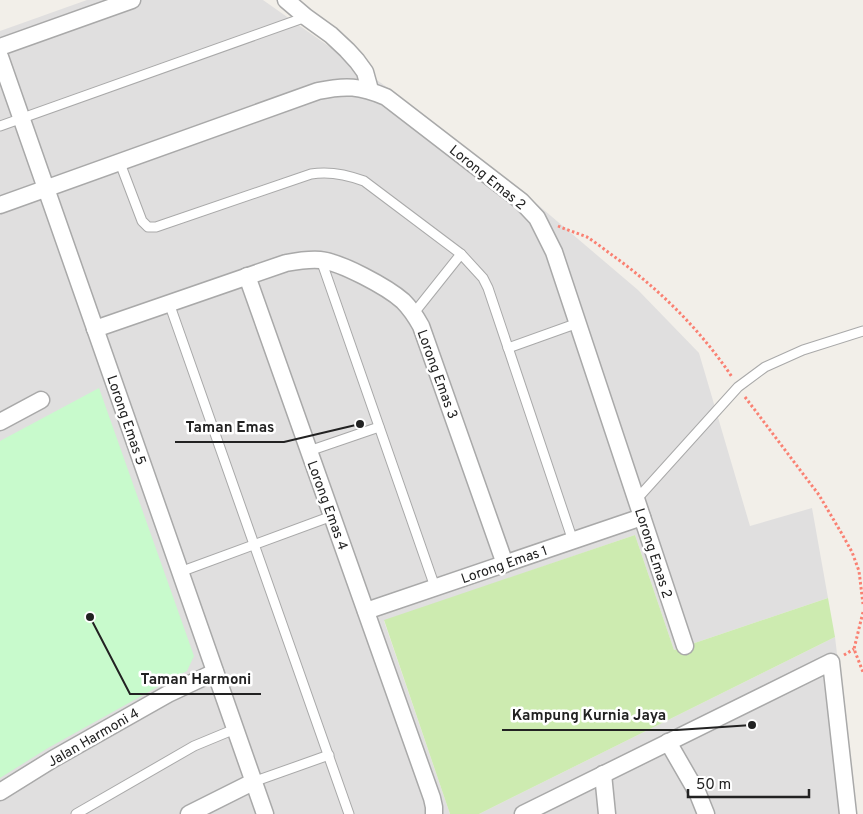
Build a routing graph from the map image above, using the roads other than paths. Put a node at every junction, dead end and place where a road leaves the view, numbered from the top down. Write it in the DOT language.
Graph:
graph roads {
  1 [pos="132,0"];
  2 [pos="286,0"];
  3 [pos="306,17"];
  4 [pos="0,46"];
  5 [pos="0,58"];
  6 [pos="370,90"];
  7 [pos="21,118"];
  8 [pos="0,126"];
  9 [pos="120,162"];
  10 [pos="46,189"];
  11 [pos="0,205"];
  12 [pos="461,254"];
  13 [pos="321,260"];
  14 [pos="247,276"];
  15 [pos="169,303"];
  16 [pos="414,313"];
  17 [pos="578,323"];
  18 [pos="95,329"];
  19 [pos="863,331"];
  20 [pos="508,348"];
  21 [pos="41,400"];
  22 [pos="0,422"];
  23 [pos="379,427"];
  24 [pos="309,451"];
  25 [pos="636,500"];
  26 [pos="332,516"];
  27 [pos="642,518"];
  28 [pos="574,540"];
  29 [pos="254,545"];
  30 [pos="505,564"];
  31 [pos="180,572"];
  32 [pos="434,588"];
  33 [pos="366,611"];
  34 [pos="685,646"];
  35 [pos="215,672"];
  36 [pos="235,729"];
  37 [pos="668,742"];
  38 [pos="329,755"];
  39 [pos="603,774"];
  40 [pos="253,782"];
  41 [pos="0,792"];
  42 [pos="88,811"];
  43 [pos="76,814"];
  44 [pos="189,814"];
  45 [pos="265,814"];
  46 [pos="349,814"];
  47 [pos="434,814"];
  48 [pos="523,814"];
  49 [pos="607,814"];
  50 [pos="706,814"];
  51 [pos="848,814"];
  1 -- 4 [label="street"];
  2 -- 3 [label="street"];
  3 -- 6 [label="street"];
  3 -- 7 [label="lane"];
  5 -- 7 [label="street, Lorong Emas 5"];
  6 -- 9 [label="street, Lorong Emas 2"];
  6 -- 17 [label="street, Lorong Emas 2"];
  7 -- 8 [label="lane"];
  7 -- 10 [label="street, Lorong Emas 5"];
  9 -- 10 [label="street, Lorong Emas 2"];
  9 -- 12 [label="lane"];
  10 -- 11 [label="street, Lorong Emas 2"];
  10 -- 18 [label="street, Lorong Emas 5"];
  12 -- 16 [label="lane"];
  12 -- 20 [label="lane"];
  13 -- 14 [label="street, Lorong Emas 3"];
  13 -- 16 [label="street, Lorong Emas 3"];
  13 -- 23 [label="lane"];
  14 -- 15 [label="street, Lorong Emas 3"];
  14 -- 24 [label="street, Lorong Emas 4"];
  15 -- 18 [label="street, Lorong Emas 3"];
  15 -- 29 [label="lane"];
  16 -- 30 [label="street, Lorong Emas 3"];
  17 -- 20 [label="lane"];
  17 -- 25 [label="street, Lorong Emas 2"];
  18 -- 31 [label="street, Lorong Emas 5"];
  19 -- 25 [label="lane"];
  20 -- 28 [label="lane"];
  21 -- 22 [label="street"];
  23 -- 24 [label="lane"];
  23 -- 32 [label="lane"];
  24 -- 26 [label="street, Lorong Emas 4"];
  25 -- 27 [label="street, Lorong Emas 2"];
  26 -- 29 [label="lane"];
  26 -- 33 [label="street, Lorong Emas 4"];
  27 -- 28 [label="street, Lorong Emas 1"];
  27 -- 34 [label="street, Lorong Emas 2"];
  28 -- 30 [label="street, Lorong Emas 1"];
  29 -- 31 [label="lane"];
  29 -- 38 [label="lane"];
  30 -- 32 [label="street, Lorong Emas 1"];
  31 -- 35 [label="street, Lorong Emas 5"];
  32 -- 33 [label="street, Lorong Emas 1"];
  33 -- 47 [label="street, Lorong Emas 4"];
  35 -- 36 [label="street, Lorong Emas 5"];
  35 -- 41 [label="street, Jalan Harmoni 4"];
  36 -- 40 [label="street, Lorong Emas 5"];
  36 -- 42 [label="lane"];
  37 -- 39 [label="street"];
  37 -- 50 [label="street"];
  37 -- 51 [label="street"];
  38 -- 40 [label="lane"];
  38 -- 46 [label="lane"];
  39 -- 48 [label="street"];
  39 -- 49 [label="street"];
  40 -- 44 [label="street"];
  40 -- 45 [label="street, Lorong Emas 5"];
  42 -- 43 [label="lane"];
}
